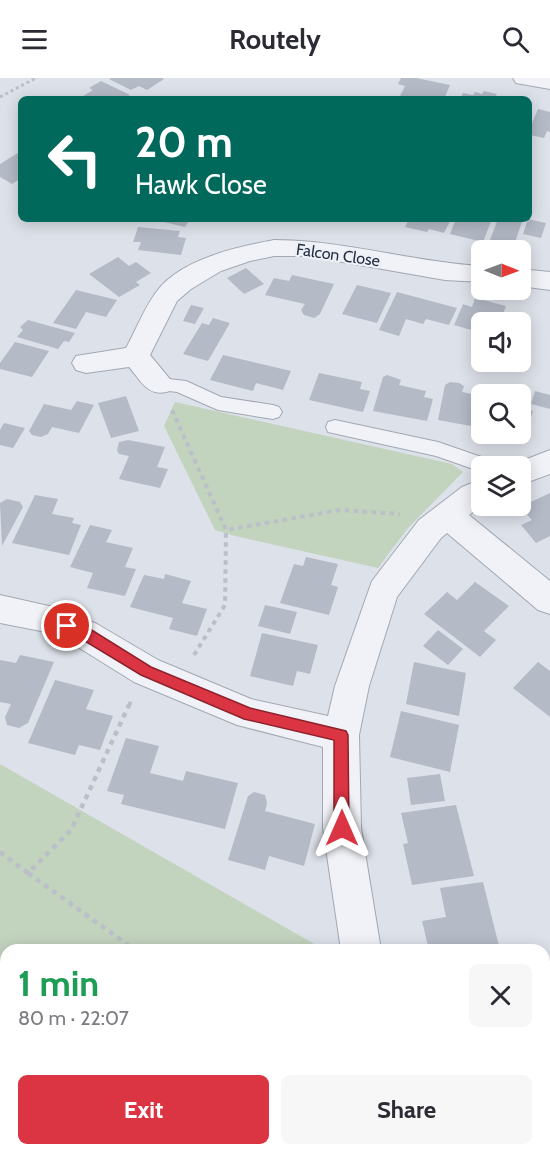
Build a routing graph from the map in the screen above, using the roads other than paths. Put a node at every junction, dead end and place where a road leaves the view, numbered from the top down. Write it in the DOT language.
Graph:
graph roads {
  1 [pos="524,78"];
  2 [pos="550,83"];
  3 [pos="471,273"];
  4 [pos="531,278"];
  5 [pos="550,281"];
  6 [pos="135,357"];
  7 [pos="86,363"];
  8 [pos="160,384"];
  9 [pos="273,412"];
  10 [pos="335,427"];
  11 [pos="471,461"];
  12 [pos="550,461"];
  13 [pos="531,469"];
  14 [pos="471,497"];
  15 [pos="449,516"];
  16 [pos="550,600"];
  17 [pos="0,609"];
  18 [pos="341,735"];
  19 [pos="360,944"];
  1 -- 2 [label="street"];
  3 -- 6 [label="street, Falcon Close"];
  4 -- 5 [label="street"];
  6 -- 7 [label="street"];
  6 -- 8 [label="street"];
  8 -- 9 [label="lane"];
  10 -- 11 [label="lane"];
  12 -- 13 [label="street"];
  14 -- 15 [label="street"];
  15 -- 16 [label="street"];
  15 -- 18 [label="street"];
  17 -- 18 [label="street"];
  18 -- 19 [label="street"];
}
